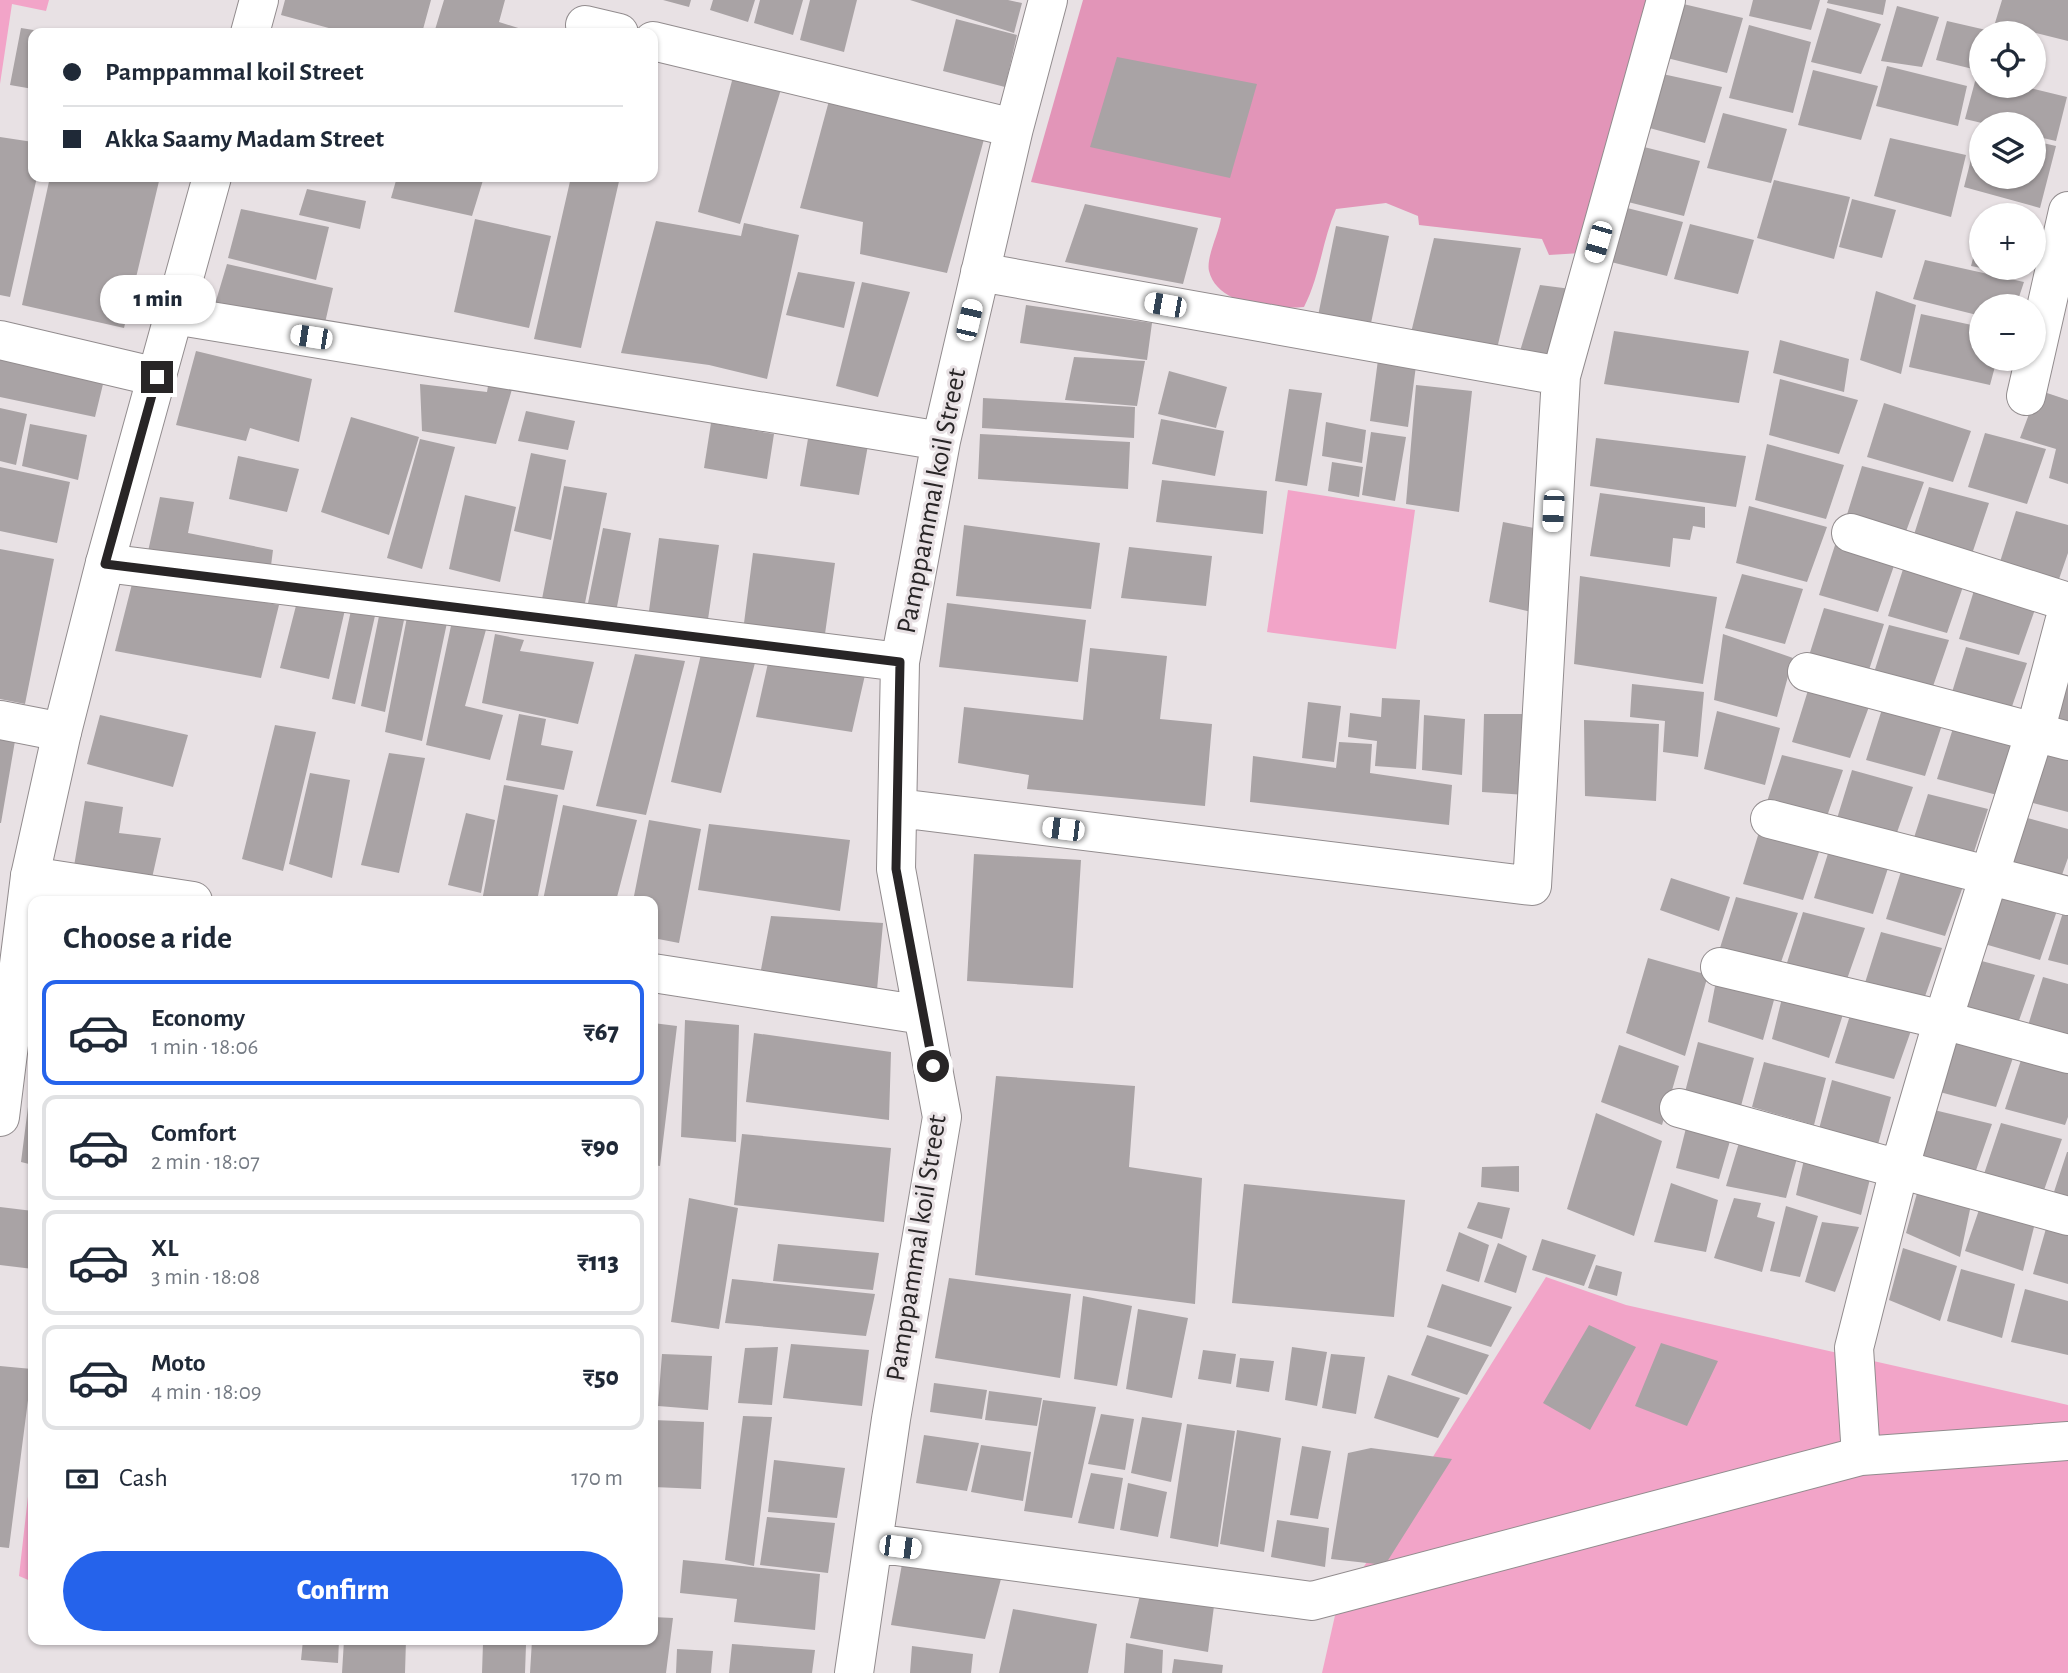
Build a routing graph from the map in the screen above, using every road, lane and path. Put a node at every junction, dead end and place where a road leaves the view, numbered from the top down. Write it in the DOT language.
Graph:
graph roads {
  1 [pos="259,0"];
  2 [pos="1048,0"];
  3 [pos="1666,0"];
  4 [pos="251,28"];
  5 [pos="658,42"];
  6 [pos="1013,128"];
  7 [pos="211,182"];
  8 [pos="2068,211"];
  9 [pos="980,272"];
  10 [pos="174,315"];
  11 [pos="0,340"];
  12 [pos="1561,376"];
  13 [pos="157,377"];
  14 [pos="2026,396"];
  15 [pos="941,440"];
  16 [pos="1851,533"];
  17 [pos="105,564"];
  18 [pos="2068,602"];
  19 [pos="2068,608"];
  20 [pos="900,662"];
  21 [pos="1807,672"];
  22 [pos="0,720"];
  23 [pos="62,732"];
  24 [pos="2052,737"];
  25 [pos="898,808"];
  26 [pos="1770,819"];
  27 [pos="30,876"];
  28 [pos="1988,876"];
  29 [pos="160,896"];
  30 [pos="2068,896"];
  31 [pos="1720,967"];
  32 [pos="658,974"];
  33 [pos="923,1015"];
  34 [pos="1943,1020"];
  35 [pos="2068,1054"];
  36 [pos="1679,1108"];
  37 [pos="0,1116"];
  38 [pos="1899,1170"];
  39 [pos="2068,1216"];
  40 [pos="2068,1441"];
  41 [pos="1861,1456"];
  42 [pos="873,1543"];
  43 [pos="854,1673"];
  1 -- 4 [label="street"];
  2 -- 6 [label="street, Pamppammal koil Street"];
  3 -- 12 [label="street"];
  5 -- 6 [label="street"];
  6 -- 9 [label="street, Pamppammal koil Street"];
  7 -- 10 [label="street"];
  8 -- 14 [label="street"];
  9 -- 12 [label="street"];
  9 -- 15 [label="street, Pamppammal koil Street"];
  10 -- 13 [label="street"];
  10 -- 15 [label="street"];
  11 -- 13 [label="street"];
  12 -- 25 [label="street"];
  13 -- 17 [label="street"];
  15 -- 20 [label="street, Pamppammal koil Street"];
  16 -- 18 [label="street"];
  17 -- 20 [label="street"];
  17 -- 23 [label="street"];
  19 -- 24 [label="street"];
  20 -- 25 [label="street, Pamppammal koil Street"];
  21 -- 24 [label="street"];
  22 -- 23 [label="street"];
  23 -- 27 [label="street"];
  24 -- 28 [label="street"];
  25 -- 33 [label="street, Pamppammal koil Street"];
  26 -- 28 [label="street"];
  27 -- 29 [label="street"];
  27 -- 37 [label="street"];
  28 -- 30 [label="street"];
  28 -- 34 [label="street"];
  31 -- 34 [label="street"];
  32 -- 33 [label="street"];
  33 -- 42 [label="street, Pamppammal koil Street"];
  34 -- 35 [label="street"];
  34 -- 38 [label="street"];
  36 -- 38 [label="street"];
  38 -- 39 [label="street"];
  38 -- 41 [label="street"];
  40 -- 41 [label="street"];
  41 -- 42 [label="street"];
  42 -- 43 [label="street, Pamppammal koil Street"];
}
